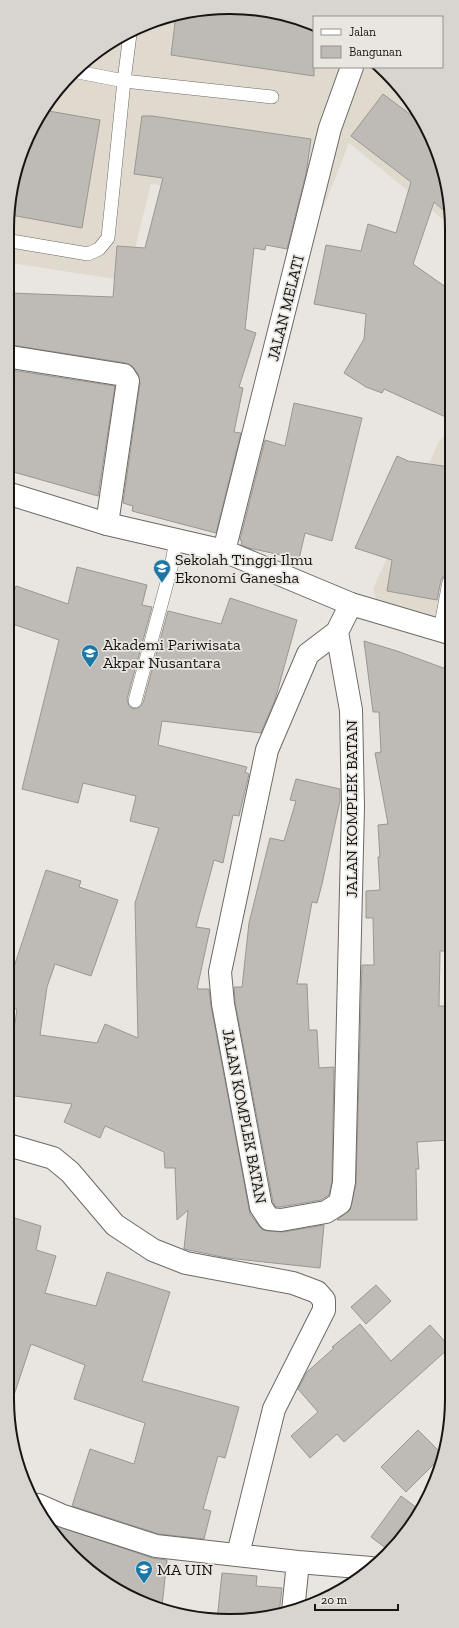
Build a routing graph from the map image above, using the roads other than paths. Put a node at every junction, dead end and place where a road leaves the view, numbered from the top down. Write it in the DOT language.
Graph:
graph roads {
  1 [pos="129,39"];
  2 [pos="352,68"];
  3 [pos="81,73"];
  4 [pos="124,81"];
  5 [pos="272,96"];
  6 [pos="14,242"];
  7 [pos="14,357"];
  8 [pos="14,495"];
  9 [pos="107,524"];
  10 [pos="176,540"];
  11 [pos="224,552"];
  12 [pos="351,604"];
  13 [pos="444,631"];
  14 [pos="337,632"];
  15 [pos="135,701"];
  16 [pos="14,1147"];
  17 [pos="45,1509"];
  18 [pos="238,1554"];
  19 [pos="298,1562"];
  20 [pos="363,1567"];
  21 [pos="294,1605"];
  1 -- 4 [label="lane"];
  2 -- 11 [label="street, JALAN MELATI"];
  3 -- 4 [label="lane"];
  4 -- 5 [label="lane"];
  4 -- 6 [label="lane"];
  7 -- 9 [label="street"];
  8 -- 9 [label="street"];
  9 -- 10 [label="street"];
  10 -- 11 [label="street"];
  10 -- 15 [label="lane"];
  11 -- 12 [label="street"];
  12 -- 13 [label="street"];
  12 -- 14 [label="street, JALAN KOMPLEK BATAN"];
  14 -- 14 [label="street, JALAN KOMPLEK BATAN"];
  16 -- 18 [label="street"];
  17 -- 18 [label="street"];
  18 -- 19 [label="street"];
  19 -- 20 [label="street"];
  19 -- 21 [label="street"];
}
